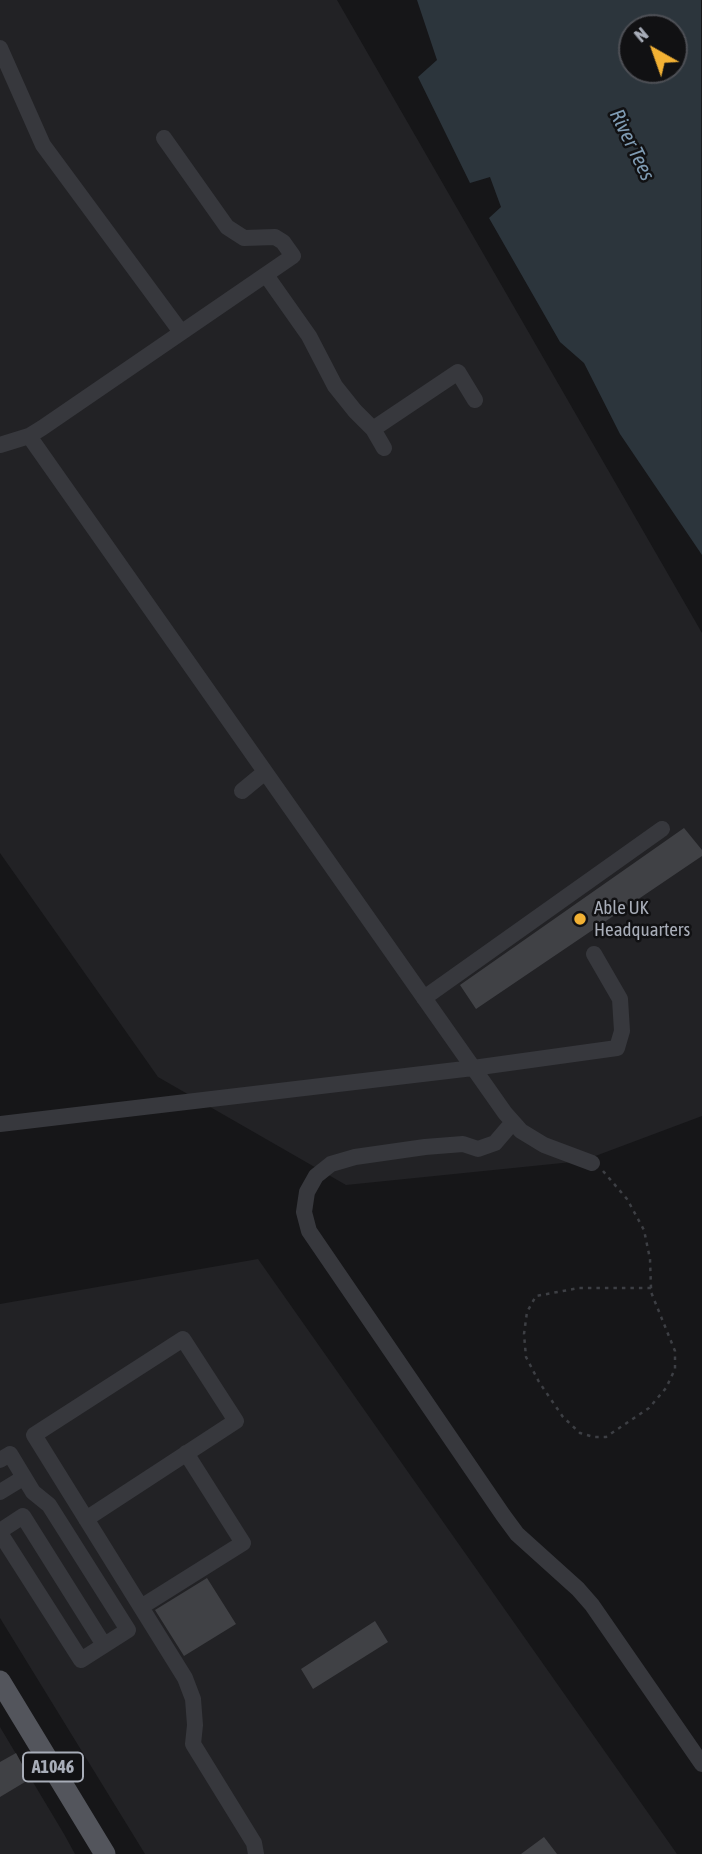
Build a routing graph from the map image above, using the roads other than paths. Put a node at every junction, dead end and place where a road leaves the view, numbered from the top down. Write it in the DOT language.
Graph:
graph roads {
  1 [pos="0,48"];
  2 [pos="164,138"];
  3 [pos="265,275"];
  4 [pos="181,332"];
  5 [pos="475,400"];
  6 [pos="373,429"];
  7 [pos="29,436"];
  8 [pos="0,445"];
  9 [pos="384,448"];
  10 [pos="265,772"];
  11 [pos="242,791"];
  12 [pos="662,829"];
  13 [pos="594,954"];
  14 [pos="424,998"];
  15 [pos="459,1048"];
  16 [pos="473,1068"];
  17 [pos="438,1072"];
  18 [pos="509,1117"];
  19 [pos="0,1124"];
  20 [pos="592,1163"];
  21 [pos="186,1454"];
  22 [pos="5,1457"];
  23 [pos="23,1478"];
  24 [pos="0,1492"];
  25 [pos="86,1518"];
  26 [pos="0,1532"];
  27 [pos="141,1607"];
  28 [pos="104,1645"];
  29 [pos="0,1681"];
  30 [pos="702,1764"];
  31 [pos="105,1854"];
  32 [pos="256,1854"];
  1 -- 4 [label="street"];
  2 -- 3 [label="street"];
  3 -- 4 [label="street"];
  3 -- 6 [label="street"];
  4 -- 7 [label="street"];
  5 -- 6 [label="street"];
  6 -- 9 [label="street"];
  7 -- 8 [label="street"];
  7 -- 10 [label="street"];
  10 -- 11 [label="street"];
  10 -- 14 [label="street"];
  12 -- 14 [label="street"];
  13 -- 16 [label="street"];
  14 -- 15 [label="street"];
  15 -- 16 [label="street"];
  15 -- 17 [label="street"];
  16 -- 17 [label="street"];
  16 -- 18 [label="street"];
  17 -- 19 [label="street"];
  18 -- 20 [label="street"];
  18 -- 30 [label="street"];
  21 -- 25 [label="street"];
  21 -- 25 [label="street"];
  21 -- 27 [label="street"];
  22 -- 23 [label="street"];
  23 -- 24 [label="street"];
  23 -- 28 [label="street"];
  25 -- 27 [label="street"];
  26 -- 28 [label="street"];
  26 -- 28 [label="street"];
  27 -- 32 [label="street"];
  29 -- 31 [label="main road, A1046"];
}
